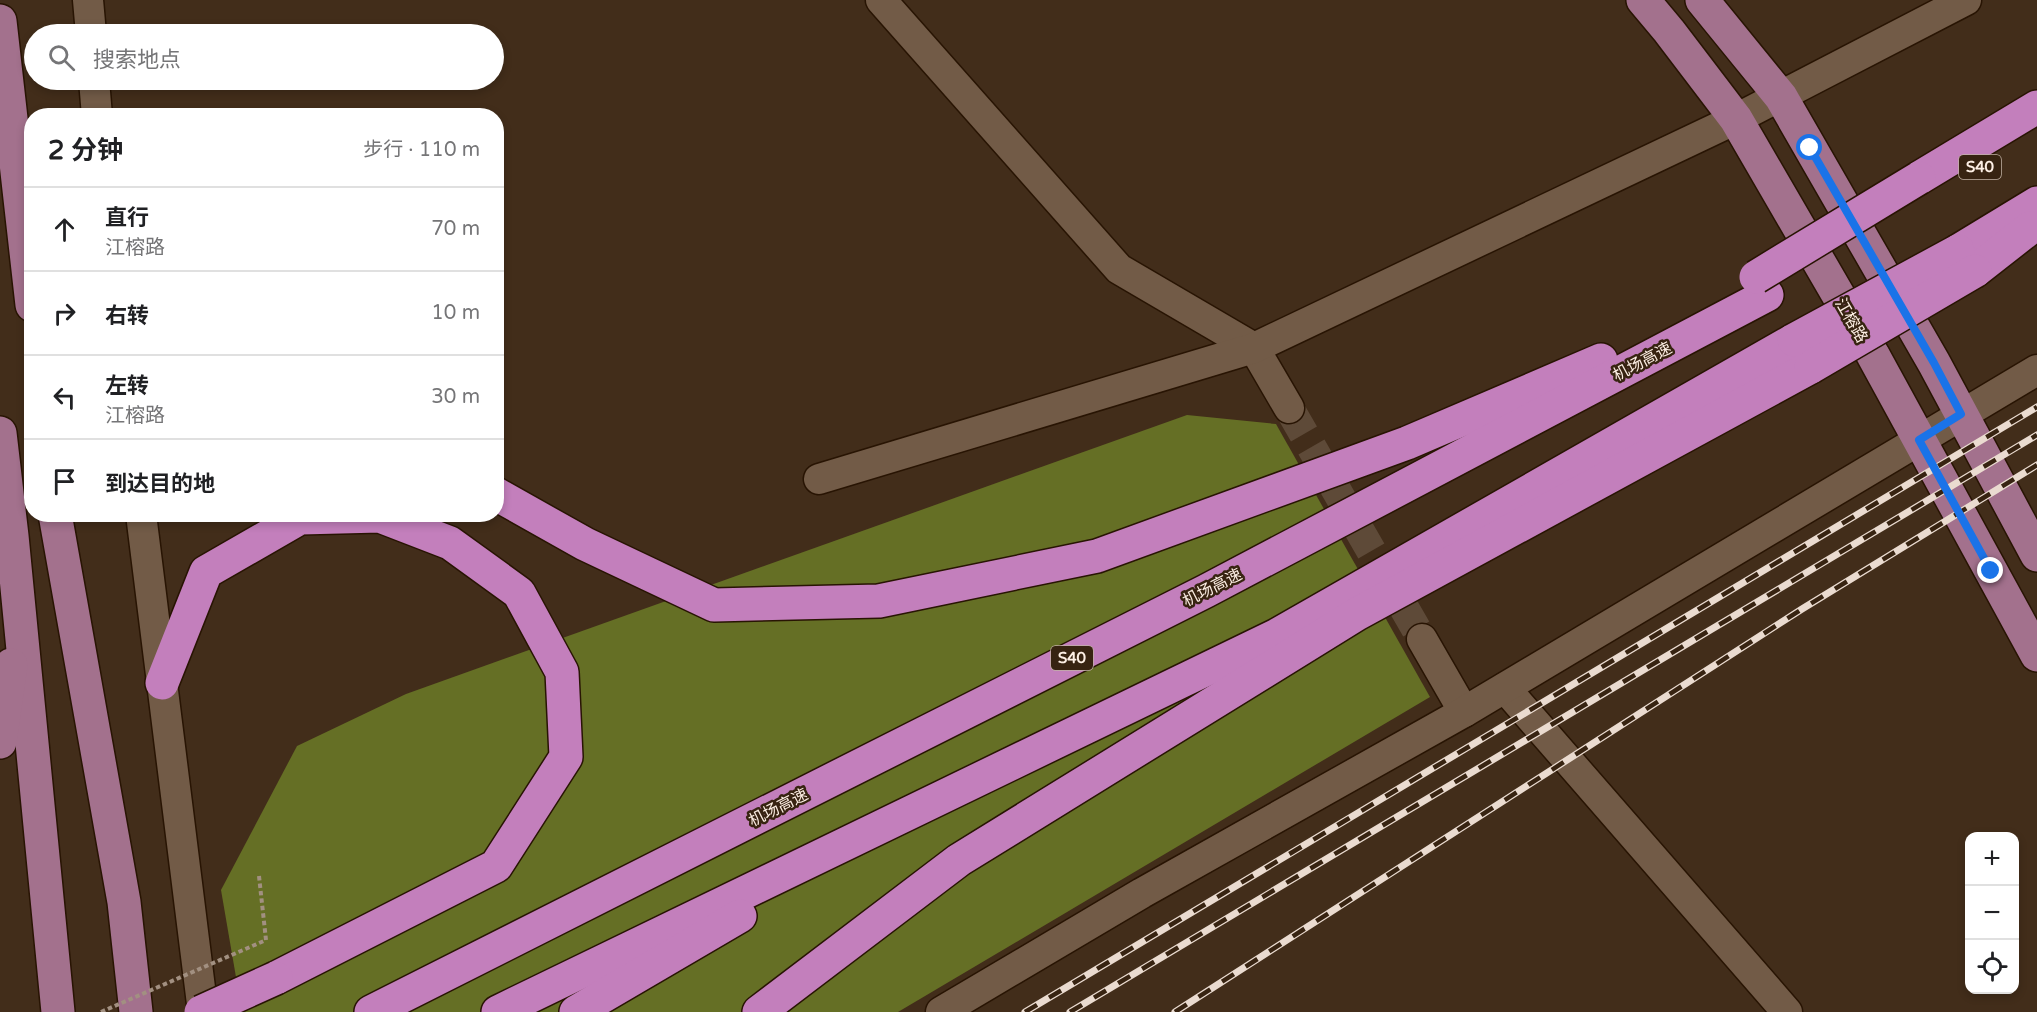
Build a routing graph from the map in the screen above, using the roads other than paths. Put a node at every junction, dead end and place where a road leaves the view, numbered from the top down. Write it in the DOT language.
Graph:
graph roads {
  1 [pos="88,0"];
  2 [pos="881,0"];
  3 [pos="1643,0"];
  4 [pos="1702,0"];
  5 [pos="1966,0"];
  6 [pos="0,21"];
  7 [pos="90,24"];
  8 [pos="95,90"];
  9 [pos="1781,97"];
  10 [pos="2037,107"];
  11 [pos="96,108"];
  12 [pos="1736,119"];
  13 [pos="2037,134"];
  14 [pos="1921,189"];
  15 [pos="2037,203"];
  16 [pos="2037,223"];
  17 [pos="24,234"];
  18 [pos="1967,261"];
  19 [pos="1761,286"];
  20 [pos="1254,348"];
  21 [pos="2037,370"];
  22 [pos="1288,408"];
  23 [pos="1961,414"];
  24 [pos="0,434"];
  25 [pos="1919,440"];
  26 [pos="819,479"];
  27 [pos="504,498"];
  28 [pos="56,522"];
  29 [pos="142,522"];
  30 [pos="293,522"];
  31 [pos="396,522"];
  32 [pos="2037,555"];
  33 [pos="19,612"];
  34 [pos="1422,639"];
  35 [pos="2037,655"];
  36 [pos="162,683"];
  37 [pos="1505,688"];
  38 [pos="1464,712"];
  39 [pos="0,742"];
  40 [pos="961,788"];
  41 [pos="58,1012"];
  42 [pos="136,1012"];
  43 [pos="202,1012"];
  44 [pos="371,1012"];
  45 [pos="498,1012"];
  46 [pos="576,1012"];
  47 [pos="759,1012"];
  48 [pos="941,1012"];
  49 [pos="1787,1012"];
  1 -- 7 [label="street"];
  2 -- 20 [label="street"];
  3 -- 12 [label="main road, 江榕路"];
  4 -- 9 [label="main road"];
  5 -- 9 [label="street"];
  6 -- 17 [label="main road"];
  8 -- 11 [label="street"];
  9 -- 12 [label="street"];
  9 -- 23 [label="main road"];
  10 -- 14 [label="highway"];
  12 -- 20 [label="street"];
  12 -- 25 [label="main road, 江榕路"];
  13 -- 14 [label="highway, 机场高速 / S40"];
  14 -- 19 [label="highway, 机场高速 / S40"];
  15 -- 18 [label="highway"];
  16 -- 18 [label="highway"];
  18 -- 40 [label="highway, bridge"];
  18 -- 47 [label="highway, bridge"];
  19 -- 27 [label="highway"];
  19 -- 44 [label="highway, 机场高速 / S40"];
  20 -- 22 [label="street"];
  20 -- 26 [label="street"];
  21 -- 23 [label="street"];
  23 -- 25 [label="street"];
  23 -- 32 [label="main road"];
  24 -- 33 [label="main road"];
  25 -- 35 [label="main road, 江榕路"];
  25 -- 37 [label="street"];
  28 -- 42 [label="main road"];
  29 -- 36 [label="street"];
  30 -- 36 [label="highway, bridge"];
  31 -- 43 [label="highway, bridge"];
  33 -- 39 [label="main road"];
  33 -- 41 [label="main road"];
  34 -- 38 [label="street"];
  36 -- 43 [label="street"];
  37 -- 38 [label="street"];
  37 -- 49 [label="street"];
  38 -- 48 [label="street"];
  40 -- 45 [label="highway"];
  40 -- 46 [label="highway"];
}
